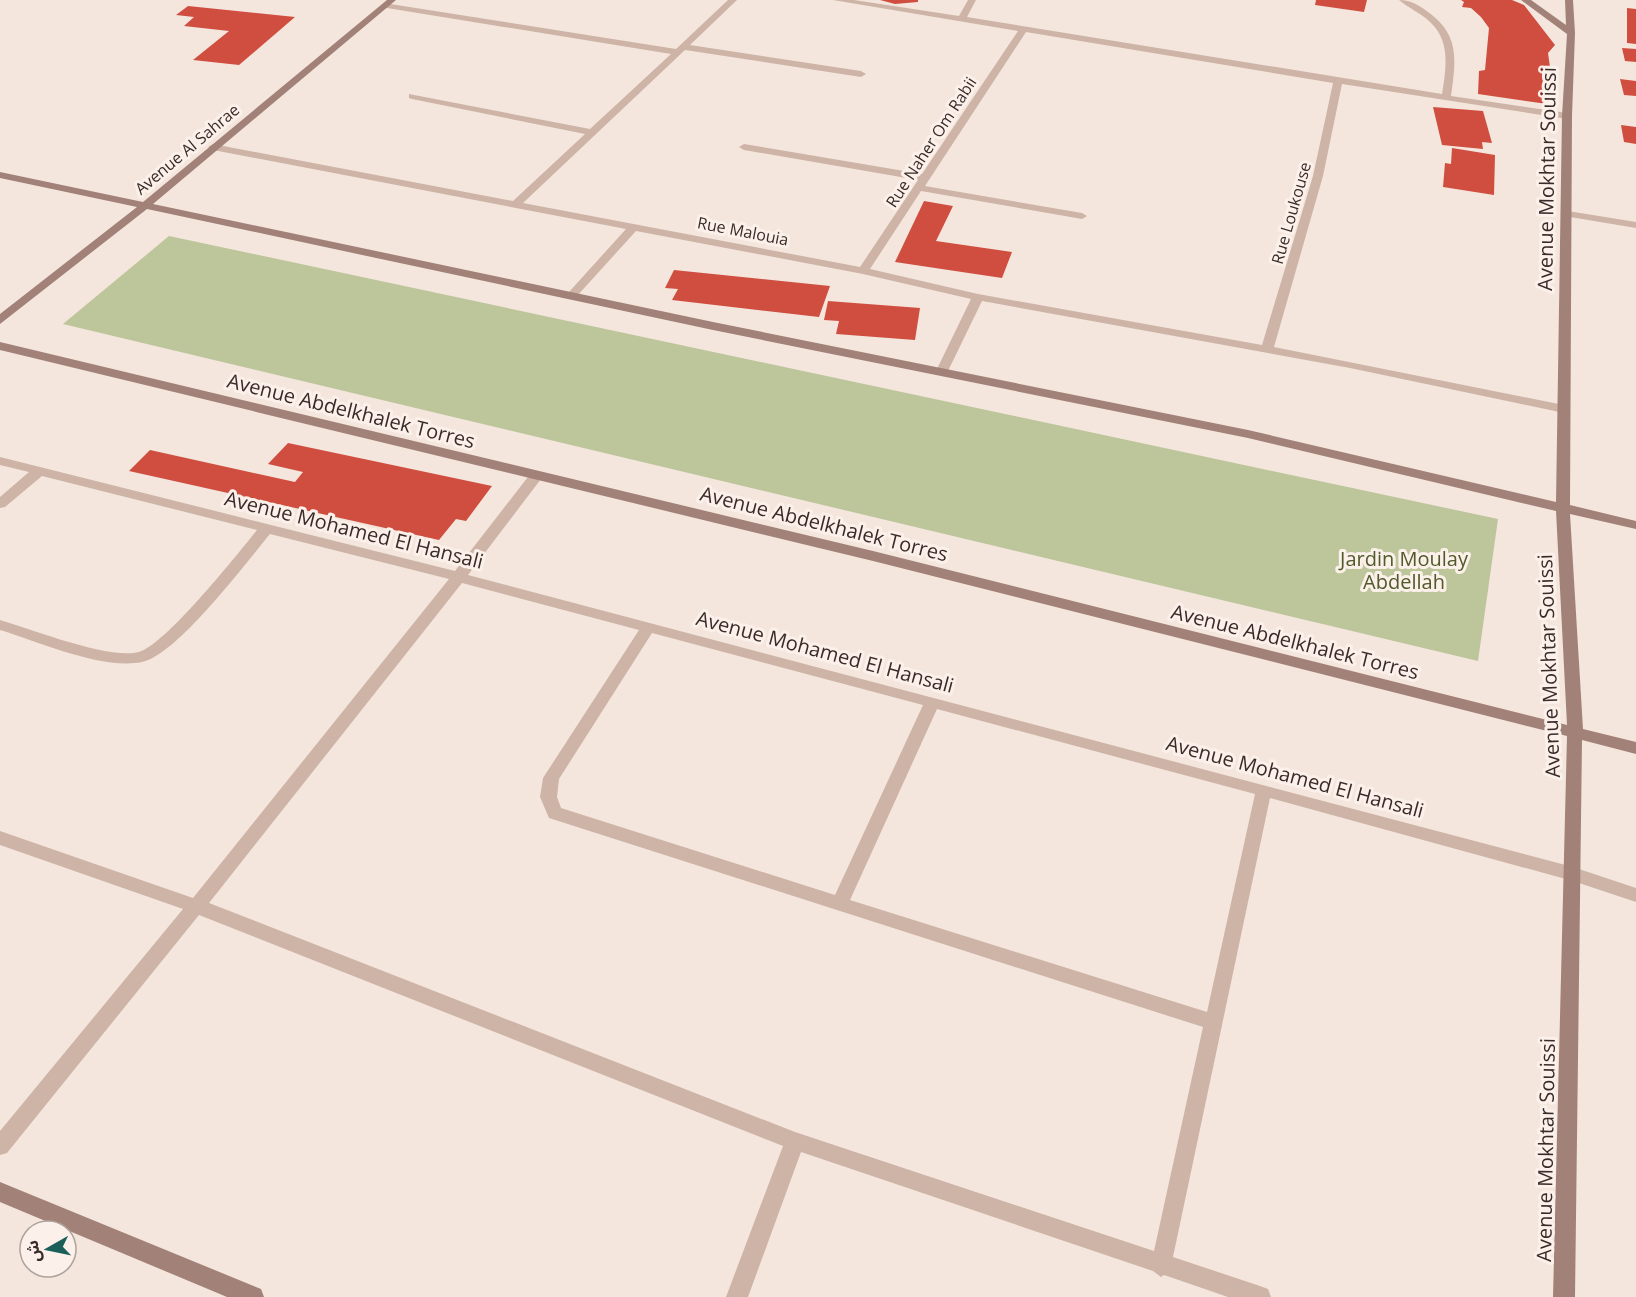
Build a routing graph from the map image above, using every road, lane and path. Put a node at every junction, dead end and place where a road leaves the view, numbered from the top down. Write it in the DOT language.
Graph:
graph roads {
  1 [pos="733,0"];
  2 [pos="837,0"];
  3 [pos="972,0"];
  4 [pos="1403,0"];
  5 [pos="1525,0"];
  6 [pos="1569,0"];
  7 [pos="390,2"];
  8 [pos="962,19"];
  9 [pos="1024,28"];
  10 [pos="1572,33"];
  11 [pos="681,49"];
  12 [pos="861,74"];
  13 [pos="1338,83"];
  14 [pos="412,96"];
  15 [pos="1446,99"];
  16 [pos="1567,116"];
  17 [pos="592,132"];
  18 [pos="213,147"];
  19 [pos="744,147"];
  20 [pos="0,175"];
  21 [pos="926,178"];
  22 [pos="919,188"];
  23 [pos="516,204"];
  24 [pos="146,205"];
  25 [pos="1568,214"];
  26 [pos="1082,216"];
  27 [pos="1636,225"];
  28 [pos="635,226"];
  29 [pos="863,271"];
  30 [pos="573,294"];
  31 [pos="978,297"];
  32 [pos="0,320"];
  33 [pos="0,346"];
  34 [pos="1267,349"];
  35 [pos="942,371"];
  36 [pos="1564,409"];
  37 [pos="0,461"];
  38 [pos="39,471"];
  39 [pos="536,476"];
  40 [pos="0,504"];
  41 [pos="1563,510"];
  42 [pos="1636,525"];
  43 [pos="266,530"];
  44 [pos="459,578"];
  45 [pos="0,625"];
  46 [pos="648,627"];
  47 [pos="932,702"];
  48 [pos="1575,732"];
  49 [pos="1636,748"];
  50 [pos="1264,790"];
  51 [pos="0,838"];
  52 [pos="1573,874"];
  53 [pos="1636,895"];
  54 [pos="838,905"];
  55 [pos="196,906"];
  56 [pos="1215,1023"];
  57 [pos="795,1141"];
  58 [pos="0,1146"];
  59 [pos="0,1192"];
  60 [pos="1161,1266"];
  61 [pos="254,1297"];
  62 [pos="737,1297"];
  63 [pos="1260,1297"];
  64 [pos="1564,1297"];
  1 -- 11 [label="street"];
  2 -- 8 [label="street"];
  3 -- 8 [label="street"];
  4 -- 15 [label="street"];
  5 -- 10 [label="street"];
  6 -- 10 [label="street, Avenue Mokhtar Souissi"];
  7 -- 11 [label="street"];
  7 -- 18 [label="street, Avenue Al Sahrae"];
  8 -- 9 [label="street"];
  9 -- 13 [label="street"];
  9 -- 21 [label="street, Rue Naher Om Rabii"];
  10 -- 16 [label="street, Avenue Mokhtar Souissi"];
  11 -- 12 [label="street"];
  11 -- 17 [label="street"];
  13 -- 15 [label="street"];
  13 -- 34 [label="street, Rue Loukouse"];
  14 -- 17 [label="street"];
  15 -- 16 [label="street"];
  16 -- 25 [label="street, Avenue Mokhtar Souissi"];
  17 -- 23 [label="street"];
  18 -- 23 [label="street, Rue Malouia"];
  18 -- 24 [label="street, Avenue Al Sahrae"];
  19 -- 21 [label="street"];
  20 -- 24 [label="street"];
  21 -- 22 [label="street, Rue Naher Om Rabii"];
  22 -- 26 [label="street"];
  22 -- 29 [label="street, Rue Naher Om Rabii"];
  23 -- 28 [label="street, Rue Malouia"];
  24 -- 30 [label="street"];
  24 -- 32 [label="street, Avenue Al Sahrae"];
  25 -- 27 [label="street"];
  25 -- 36 [label="street, Avenue Mokhtar Souissi"];
  28 -- 29 [label="street, Rue Malouia"];
  28 -- 30 [label="street"];
  29 -- 31 [label="street, Rue Malouia"];
  30 -- 35 [label="street"];
  31 -- 34 [label="street, Rue Malouia"];
  31 -- 35 [label="street"];
  33 -- 39 [label="street, Avenue Abdelkhalek Torres"];
  34 -- 36 [label="street, Rue Malouia"];
  35 -- 41 [label="street"];
  36 -- 41 [label="street, Avenue Mokhtar Souissi"];
  37 -- 38 [label="street, Avenue Mohamed El Hansali"];
  38 -- 40 [label="street"];
  38 -- 43 [label="street, Avenue Mohamed El Hansali"];
  39 -- 44 [label="street"];
  39 -- 48 [label="street, Avenue Abdelkhalek Torres"];
  41 -- 42 [label="street"];
  41 -- 48 [label="street, Avenue Mokhtar Souissi"];
  43 -- 44 [label="street, Avenue Mohamed El Hansali"];
  43 -- 45 [label="street"];
  44 -- 46 [label="street, Avenue Mohamed El Hansali"];
  44 -- 55 [label="street"];
  46 -- 47 [label="street, Avenue Mohamed El Hansali"];
  46 -- 54 [label="street"];
  47 -- 50 [label="street, Avenue Mohamed El Hansali"];
  47 -- 54 [label="street"];
  48 -- 49 [label="street, Avenue Abdelkhalek Torres"];
  48 -- 52 [label="street, Avenue Mokhtar Souissi"];
  50 -- 52 [label="street, Avenue Mohamed El Hansali"];
  50 -- 56 [label="street"];
  51 -- 55 [label="street"];
  52 -- 53 [label="street, Avenue Mohamed El Hansali"];
  52 -- 64 [label="street, Avenue Mokhtar Souissi"];
  54 -- 56 [label="street"];
  55 -- 57 [label="street"];
  55 -- 58 [label="street"];
  56 -- 60 [label="street"];
  57 -- 60 [label="street"];
  57 -- 62 [label="street"];
  59 -- 61 [label="street"];
  60 -- 63 [label="street"];
}
